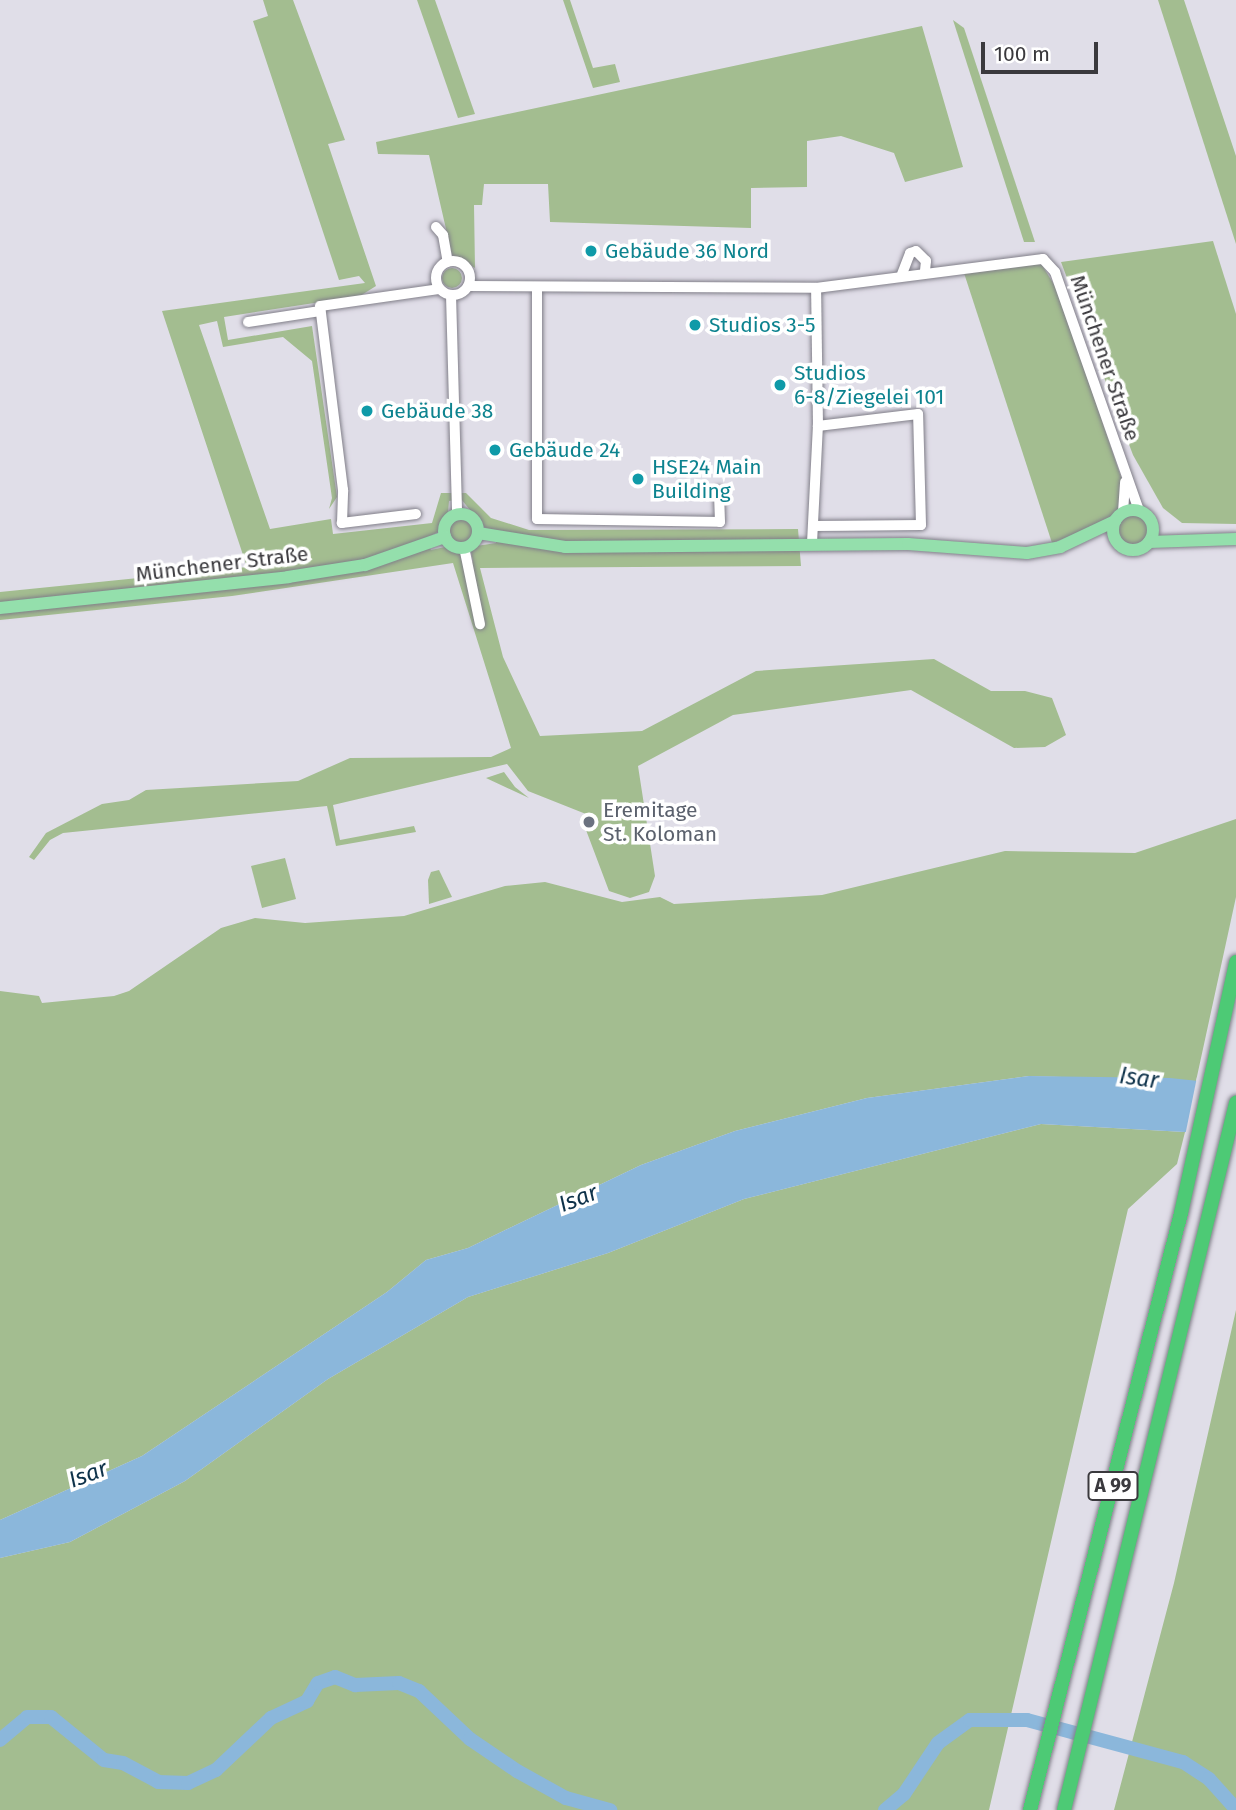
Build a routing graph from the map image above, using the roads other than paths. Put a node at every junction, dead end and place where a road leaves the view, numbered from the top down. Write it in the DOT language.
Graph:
graph roads {
  1 [pos="436,227"];
  2 [pos="447,262"];
  3 [pos="925,271"];
  4 [pos="902,274"];
  5 [pos="468,286"];
  6 [pos="816,288"];
  7 [pos="439,289"];
  8 [pos="537,289"];
  9 [pos="452,295"];
  10 [pos="320,311"];
  11 [pos="248,322"];
  12 [pos="818,426"];
  13 [pos="1123,468"];
  14 [pos="719,491"];
  15 [pos="1139,510"];
  16 [pos="416,514"];
  17 [pos="457,514"];
  18 [pos="1119,517"];
  19 [pos="1152,522"];
  20 [pos="813,526"];
  21 [pos="478,534"];
  22 [pos="445,537"];
  23 [pos="1187,540"];
  24 [pos="1236,540"];
  25 [pos="1117,541"];
  26 [pos="1149,542"];
  27 [pos="811,543"];
  28 [pos="1067,545"];
  29 [pos="464,548"];
  30 [pos="0,608"];
  31 [pos="480,624"];
  32 [pos="1236,962"];
  33 [pos="1236,1103"];
  34 [pos="1030,1810"];
  35 [pos="1064,1810"];
  1 -- 2 [label="street"];
  2 -- 5 [label="street"];
  2 -- 7 [label="street"];
  3 -- 4 [label="street, Münchener Straße"];
  3 -- 4 [label="street"];
  3 -- 13 [label="street, Münchener Straße"];
  4 -- 6 [label="street, Münchener Straße"];
  5 -- 8 [label="street, Münchener Straße"];
  5 -- 9 [label="street"];
  6 -- 8 [label="street, Münchener Straße"];
  6 -- 12 [label="street"];
  7 -- 9 [label="street"];
  7 -- 10 [label="street"];
  8 -- 14 [label="street"];
  9 -- 17 [label="street"];
  10 -- 11 [label="street"];
  10 -- 16 [label="street"];
  12 -- 20 [label="street"];
  12 -- 20 [label="street"];
  13 -- 15 [label="street, Münchener Straße"];
  13 -- 18 [label="street, Münchener Straße"];
  15 -- 18 [label="main road"];
  15 -- 19 [label="main road"];
  17 -- 21 [label="main road"];
  17 -- 22 [label="main road"];
  18 -- 25 [label="main road"];
  18 -- 28 [label="main road"];
  19 -- 23 [label="main road"];
  19 -- 26 [label="main road"];
  20 -- 27 [label="street"];
  21 -- 27 [label="main road"];
  21 -- 29 [label="main road"];
  22 -- 29 [label="main road"];
  22 -- 30 [label="main road, Münchener Straße"];
  23 -- 24 [label="main road"];
  23 -- 26 [label="main road"];
  25 -- 26 [label="main road"];
  25 -- 28 [label="main road"];
  27 -- 28 [label="main road"];
  29 -- 31 [label="street"];
  32 -- 34 [label="highway, A 99"];
  33 -- 35 [label="highway, A 99"];
}
